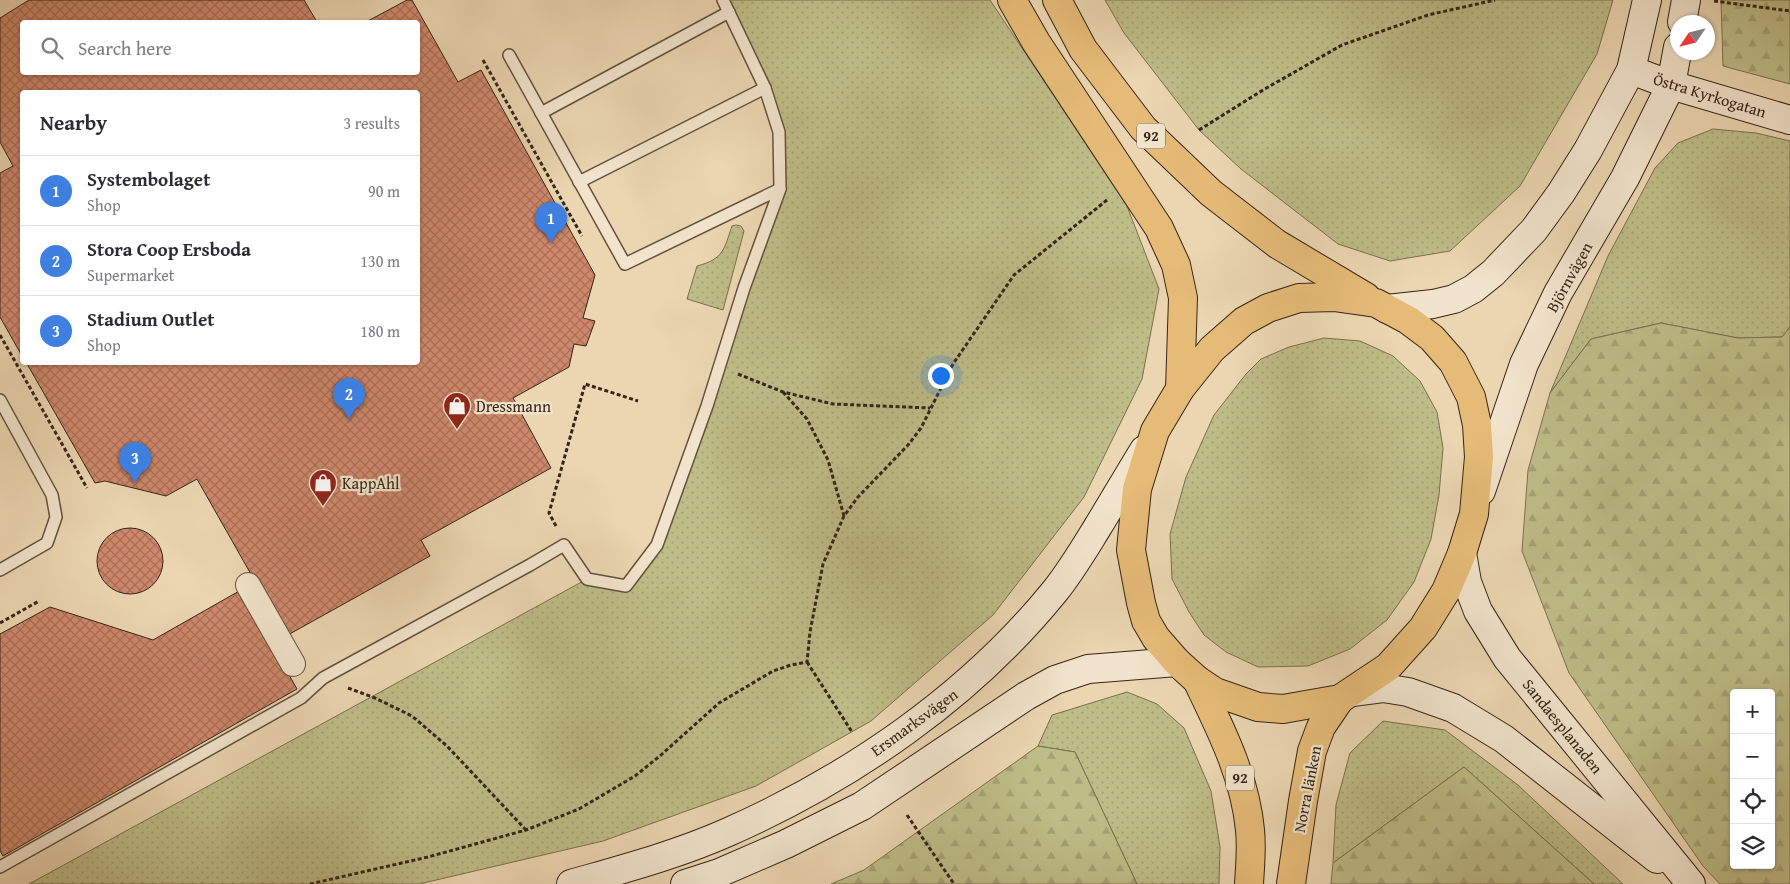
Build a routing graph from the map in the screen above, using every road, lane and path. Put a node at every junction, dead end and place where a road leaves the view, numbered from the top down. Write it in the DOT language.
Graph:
graph roads {
  1 [pos="723,0"];
  2 [pos="1012,0"];
  3 [pos="1057,0"];
  4 [pos="1495,0"];
  5 [pos="1647,0"];
  6 [pos="1686,0"];
  7 [pos="1706,0"];
  8 [pos="1729,1"];
  9 [pos="1790,11"];
  10 [pos="729,12"];
  11 [pos="1683,15"];
  12 [pos="509,55"];
  13 [pos="483,60"];
  14 [pos="1676,60"];
  15 [pos="1631,70"];
  16 [pos="1671,85"];
  17 [pos="765,88"];
  18 [pos="541,113"];
  19 [pos="1790,120"];
  20 [pos="1200,130"];
  21 [pos="579,182"];
  22 [pos="780,189"];
  23 [pos="1107,200"];
  24 [pos="583,237"];
  25 [pos="1382,306"];
  26 [pos="0,335"];
  27 [pos="719,366"];
  28 [pos="1180,389"];
  29 [pos="783,392"];
  30 [pos="0,400"];
  31 [pos="638,401"];
  32 [pos="930,408"];
  33 [pos="1155,431"];
  34 [pos="87,488"];
  35 [pos="1474,514"];
  36 [pos="844,516"];
  37 [pos="564,545"];
  38 [pos="1462,553"];
  39 [pos="0,570"];
  40 [pos="248,585"];
  41 [pos="39,601"];
  42 [pos="0,623"];
  43 [pos="807,662"];
  44 [pos="293,664"];
  45 [pos="1187,671"];
  46 [pos="323,678"];
  47 [pos="1346,695"];
  48 [pos="855,736"];
  49 [pos="907,815"];
  50 [pos="526,830"];
  51 [pos="0,867"];
  52 [pos="310,884"];
  53 [pos="571,884"];
  54 [pos="685,884"];
  55 [pos="954,884"];
  56 [pos="1249,884"];
  57 [pos="1291,884"];
  58 [pos="1690,884"];
  1 -- 10 [label="lane"];
  2 -- 28 [label="highway"];
  3 -- 25 [label="highway, 92"];
  4 -- 20 [label="path"];
  5 -- 15 [label="main road"];
  6 -- 11 [label="main road"];
  7 -- 8 [label="path"];
  8 -- 9 [label="path"];
  10 -- 17 [label="lane"];
  10 -- 18 [label="lane"];
  12 -- 18 [label="lane"];
  13 -- 24 [label="path"];
  14 -- 16 [label="main road, Björnvägen"];
  15 -- 16 [label="main road, Östra Kyrkogatan"];
  15 -- 25 [label="main road"];
  16 -- 19 [label="main road, Östra Kyrkogatan"];
  16 -- 35 [label="main road, Björnvägen"];
  17 -- 21 [label="lane"];
  17 -- 22 [label="lane"];
  18 -- 21 [label="lane"];
  21 -- 22 [label="lane"];
  22 -- 27 [label="lane"];
  23 -- 32 [label="path"];
  25 -- 28 [label="highway"];
  25 -- 35 [label="highway"];
  26 -- 34 [label="path"];
  27 -- 29 [label="path"];
  27 -- 37 [label="lane"];
  28 -- 33 [label="highway"];
  29 -- 32 [label="path"];
  29 -- 36 [label="path"];
  30 -- 39 [label="lane"];
  31 -- 37 [label="path"];
  32 -- 36 [label="path"];
  33 -- 45 [label="highway"];
  33 -- 53 [label="main road, Ersmarksvägen"];
  35 -- 38 [label="highway"];
  36 -- 43 [label="path"];
  37 -- 46 [label="lane"];
  38 -- 47 [label="highway"];
  38 -- 58 [label="main road, Sandaesplanaden"];
  40 -- 44 [label="street"];
  41 -- 42 [label="path"];
  43 -- 48 [label="path"];
  43 -- 50 [label="path"];
  45 -- 47 [label="highway"];
  45 -- 54 [label="main road"];
  45 -- 56 [label="highway, 92"];
  46 -- 50 [label="path"];
  46 -- 51 [label="lane"];
  47 -- 57 [label="highway, Norra länken"];
  47 -- 58 [label="main road, Sandaesplanaden"];
  49 -- 55 [label="path"];
  50 -- 52 [label="path"];
}
